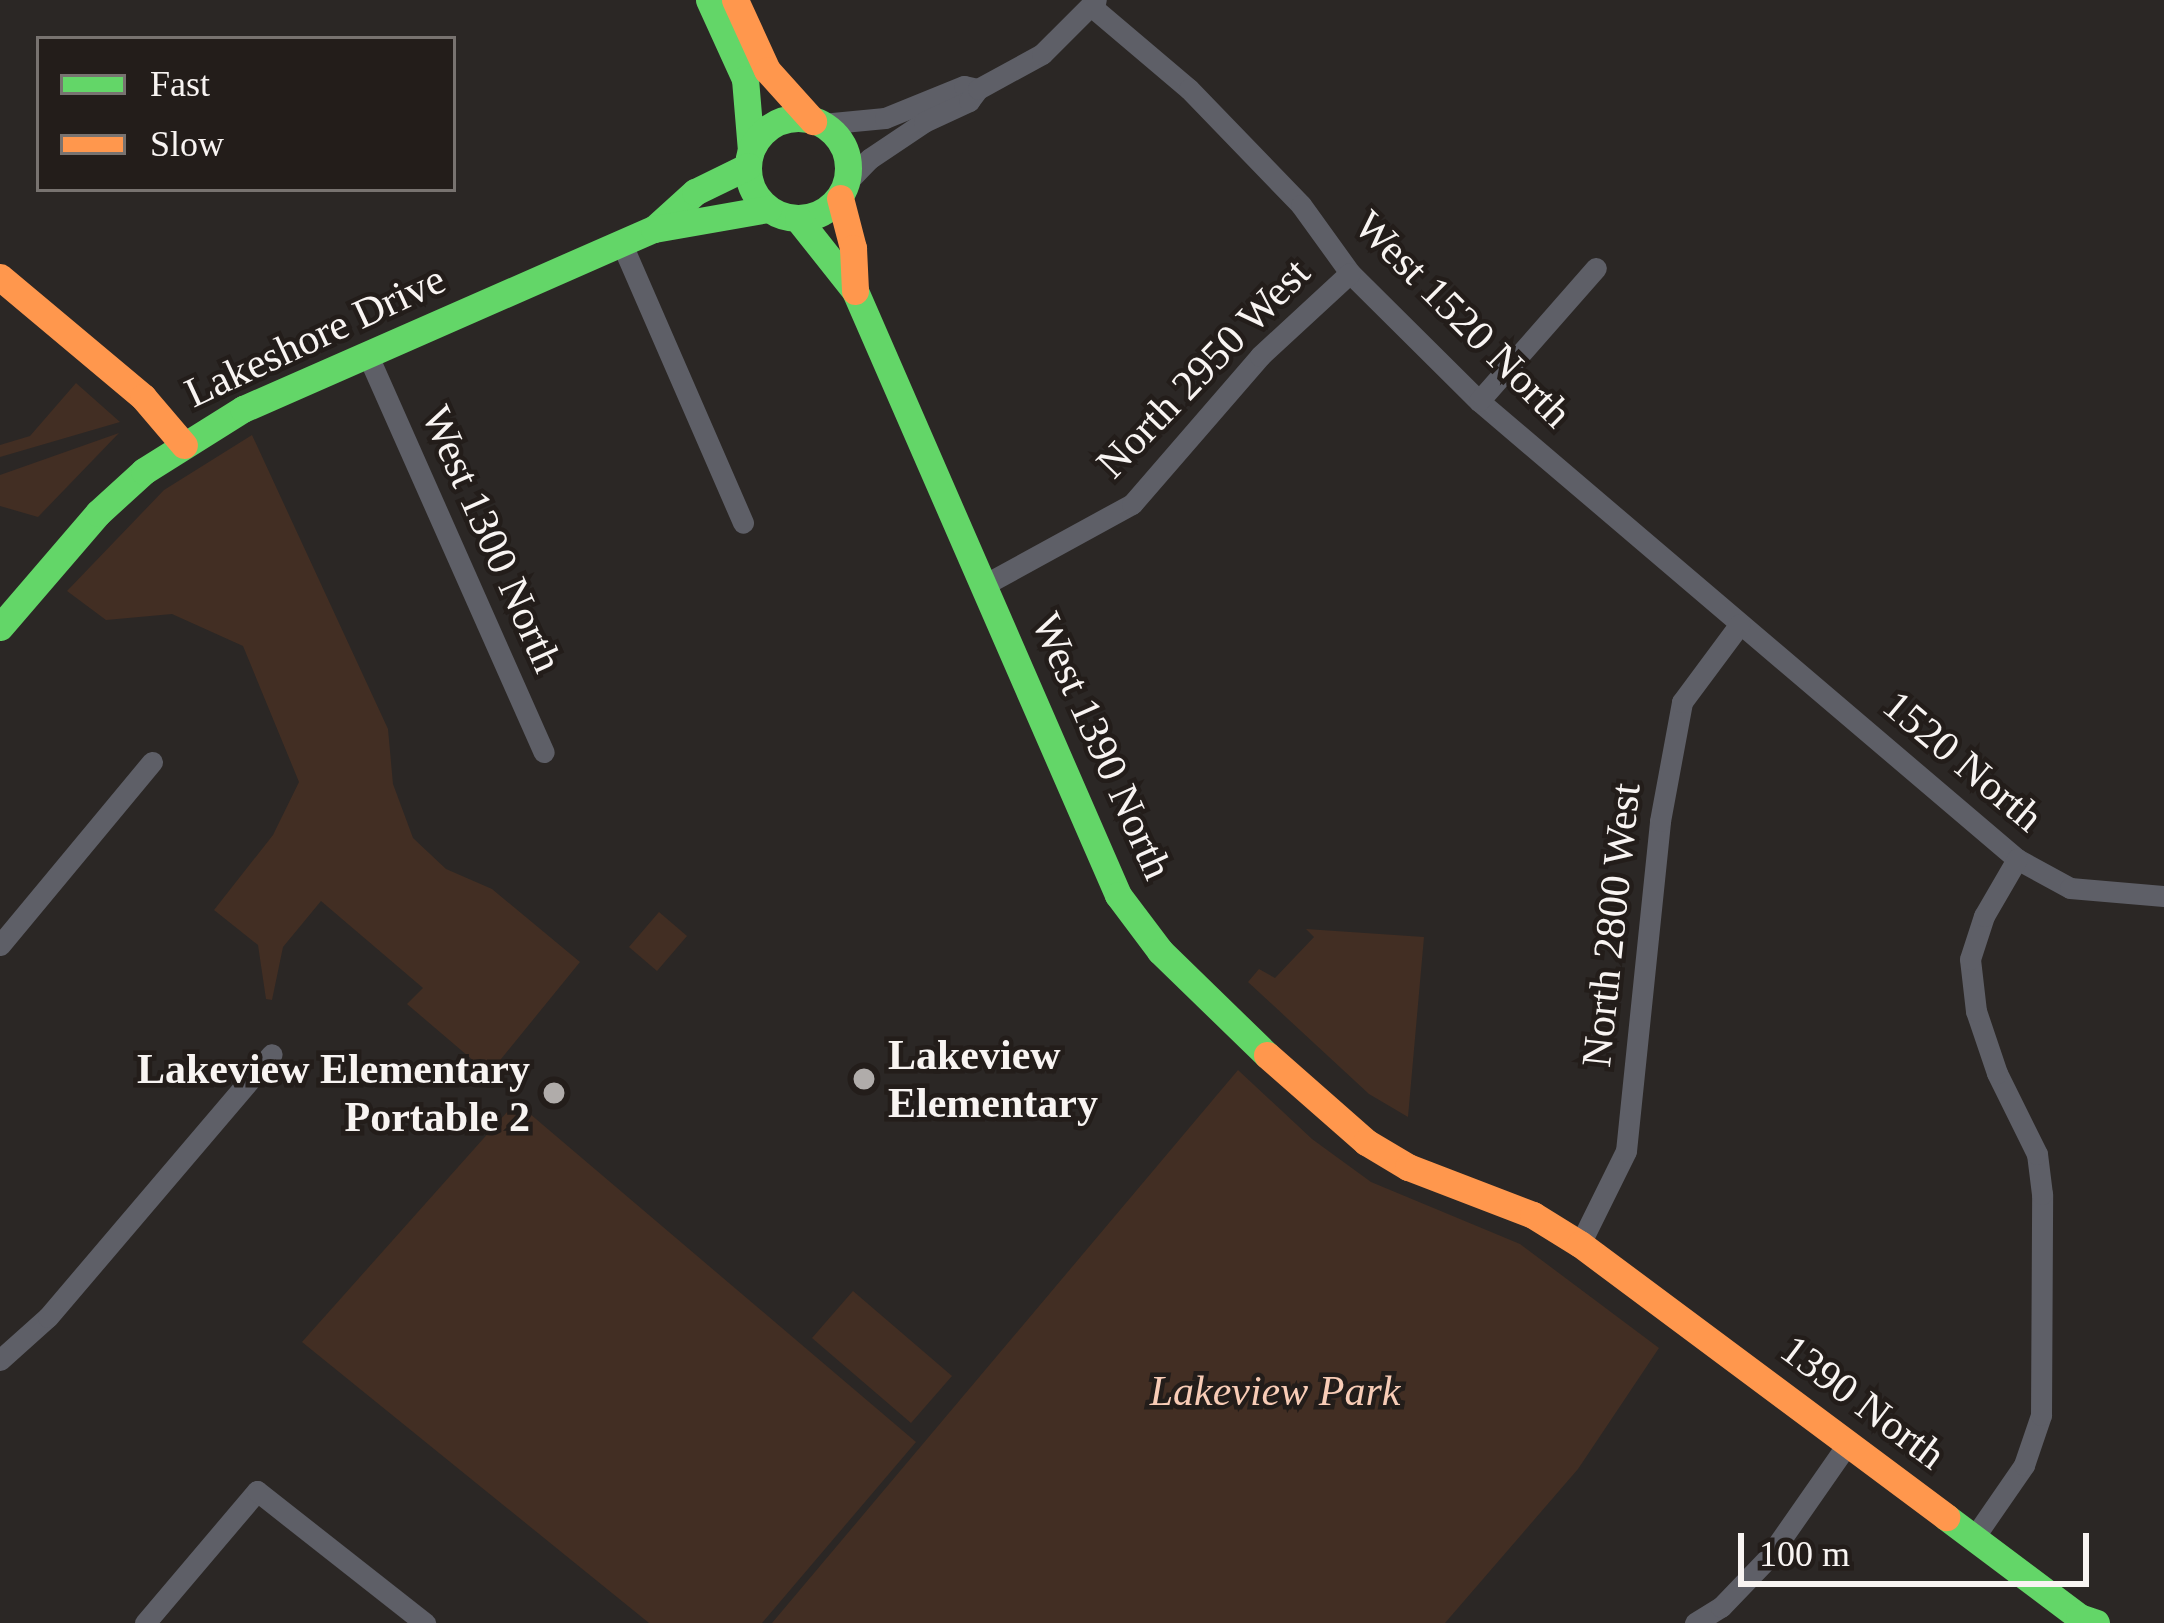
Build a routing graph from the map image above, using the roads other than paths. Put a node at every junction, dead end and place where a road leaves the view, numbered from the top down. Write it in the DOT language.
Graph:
graph roads {
  1 [pos="709,0"];
  2 [pos="735,0"];
  3 [pos="1094,3"];
  4 [pos="978,89"];
  5 [pos="818,122"];
  6 [pos="749,158"];
  7 [pos="843,190"];
  8 [pos="768,209"];
  9 [pos="798,219"];
  10 [pos="655,229"];
  11 [pos="621,242"];
  12 [pos="1596,268"];
  13 [pos="1350,273"];
  14 [pos="0,277"];
  15 [pos="855,291"];
  16 [pos="369,358"];
  17 [pos="1479,401"];
  18 [pos="184,445"];
  19 [pos="743,523"];
  20 [pos="984,585"];
  21 [pos="1740,624"];
  22 [pos="0,627"];
  23 [pos="544,752"];
  24 [pos="152,762"];
  25 [pos="2017,859"];
  26 [pos="2164,896"];
  27 [pos="0,945"];
  28 [pos="272,1054"];
  29 [pos="1580,1244"];
  30 [pos="0,1360"];
  31 [pos="1849,1442"];
  32 [pos="1973,1539"];
  33 [pos="146,1623"];
  34 [pos="425,1623"];
  35 [pos="1695,1623"];
  36 [pos="2096,1623"];
  1 -- 6 [label="street"];
  2 -- 5 [label="street"];
  3 -- 4 [label="street"];
  3 -- 13 [label="street, West 1520 North"];
  4 -- 5 [label="street"];
  4 -- 7 [label="street"];
  5 -- 6 [label="street"];
  5 -- 7 [label="street"];
  6 -- 8 [label="street"];
  6 -- 10 [label="street, Lakeshore Drive"];
  7 -- 9 [label="street"];
  7 -- 15 [label="street, West 1390 North"];
  8 -- 9 [label="street"];
  8 -- 10 [label="street, Lakeshore Drive"];
  9 -- 15 [label="street, West 1390 North"];
  10 -- 11 [label="street, Lakeshore Drive"];
  11 -- 16 [label="street, Lakeshore Drive"];
  11 -- 19 [label="street"];
  12 -- 17 [label="street"];
  13 -- 17 [label="street, West 1520 North"];
  13 -- 20 [label="street, North 2950 West"];
  14 -- 18 [label="street"];
  15 -- 20 [label="street, West 1390 North"];
  16 -- 18 [label="street, Lakeshore Drive"];
  16 -- 23 [label="street, West 1300 North"];
  17 -- 21 [label="street, West 1520 North"];
  18 -- 22 [label="street, Lakeshore Drive"];
  20 -- 29 [label="street, West 1390 North"];
  21 -- 25 [label="street, 1520 North"];
  21 -- 29 [label="street, North 2800 West"];
  24 -- 27 [label="street"];
  25 -- 26 [label="street, 1520 North"];
  25 -- 32 [label="street"];
  28 -- 30 [label="street"];
  29 -- 31 [label="street, 1390 North"];
  31 -- 32 [label="street, 1390 North"];
  31 -- 35 [label="street"];
  32 -- 36 [label="street, 1390 North"];
  33 -- 34 [label="street"];
}
